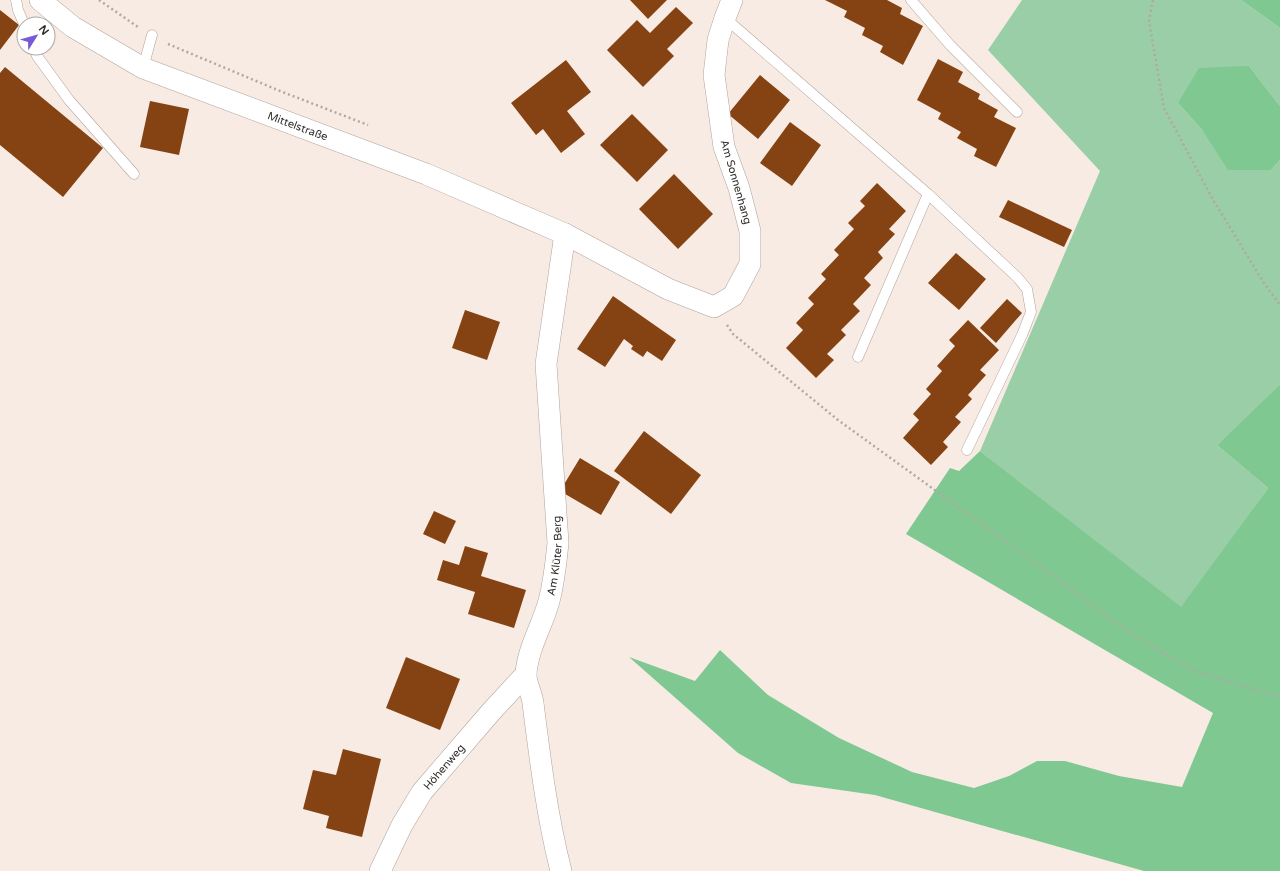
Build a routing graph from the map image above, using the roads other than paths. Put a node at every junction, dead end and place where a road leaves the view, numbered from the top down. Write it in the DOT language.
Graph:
graph roads {
  1 [pos="16,0"];
  2 [pos="40,0"];
  3 [pos="911,0"];
  4 [pos="729,9"];
  5 [pos="21,16"];
  6 [pos="152,35"];
  7 [pos="37,56"];
  8 [pos="143,68"];
  9 [pos="1017,112"];
  10 [pos="134,174"];
  11 [pos="928,194"];
  12 [pos="565,234"];
  13 [pos="858,357"];
  14 [pos="967,450"];
  15 [pos="526,674"];
  16 [pos="380,871"];
  17 [pos="561,871"];
  1 -- 5 [label="lane"];
  2 -- 8 [label="street, Mittelstraße"];
  3 -- 9 [label="lane"];
  4 -- 11 [label="lane"];
  4 -- 12 [label="street, Am Sonnenhang"];
  6 -- 8 [label="lane"];
  7 -- 10 [label="lane"];
  8 -- 12 [label="street, Mittelstraße"];
  11 -- 13 [label="lane"];
  11 -- 14 [label="lane"];
  12 -- 15 [label="street, Am Klüter Berg"];
  15 -- 16 [label="street, Höhenweg"];
  15 -- 17 [label="street, Am Klüter Berg"];
}
